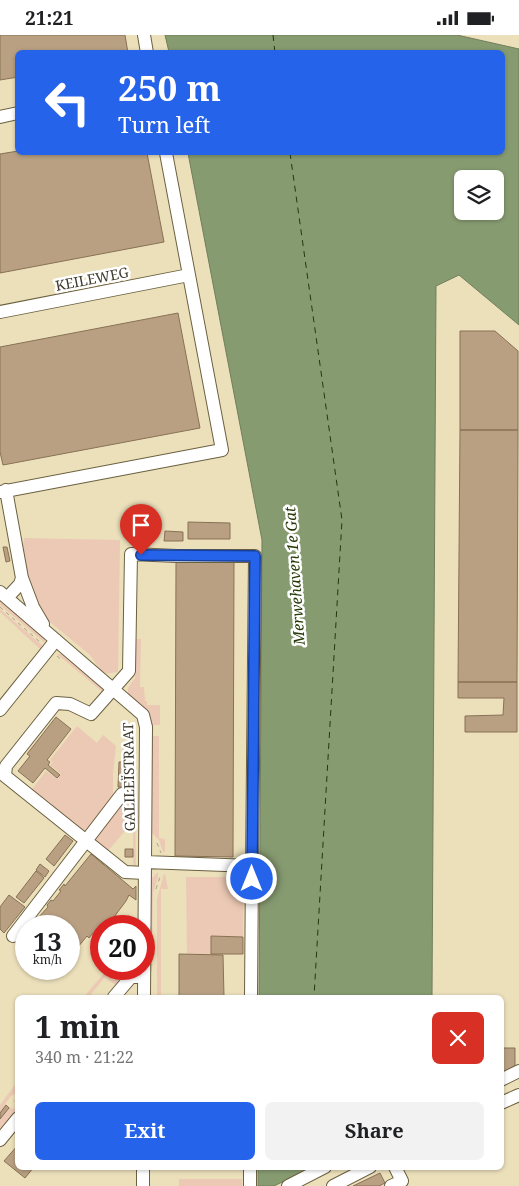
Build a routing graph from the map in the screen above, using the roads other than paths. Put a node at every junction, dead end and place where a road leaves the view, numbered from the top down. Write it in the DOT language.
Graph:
graph roads {
  1 [pos="144,35"];
  2 [pos="146,50"];
  3 [pos="15,114"];
  4 [pos="0,117"];
  5 [pos="166,155"];
  6 [pos="189,275"];
  7 [pos="0,312"];
  8 [pos="3,491"];
  9 [pos="22,578"];
  10 [pos="26,592"];
  11 [pos="7,598"];
  12 [pos="53,637"];
  13 [pos="114,689"];
  14 [pos="0,711"];
  15 [pos="122,794"];
  16 [pos="86,840"];
  17 [pos="252,866"];
  18 [pos="145,868"];
  19 [pos="145,915"];
  20 [pos="13,936"];
  21 [pos="128,980"];
  22 [pos="144,980"];
  23 [pos="116,995"];
  24 [pos="144,995"];
  25 [pos="251,995"];
  26 [pos="519,1071"];
  27 [pos="504,1078"];
  28 [pos="519,1095"];
  29 [pos="504,1102"];
  30 [pos="15,1122"];
  31 [pos="0,1140"];
  32 [pos="143,1170"];
  33 [pos="250,1170"];
  34 [pos="319,1170"];
  35 [pos="364,1170"];
  36 [pos="396,1170"];
  37 [pos="143,1186"];
  38 [pos="250,1186"];
  39 [pos="288,1186"];
  40 [pos="333,1186"];
  41 [pos="391,1186"];
  1 -- 2 [label="street"];
  3 -- 4 [label="street"];
  5 -- 6 [label="street"];
  6 -- 7 [label="street, KEILEWEG"];
  6 -- 8 [label="street"];
  8 -- 9 [label="street"];
  9 -- 10 [label="street"];
  9 -- 11 [label="street"];
  10 -- 11 [label="street"];
  10 -- 12 [label="street"];
  11 -- 12 [label="street, GALILEÏSTRAAT"];
  12 -- 13 [label="street, GALILEÏSTRAAT"];
  12 -- 14 [label="street"];
  13 -- 16 [label="street"];
  13 -- 17 [label="street"];
  13 -- 18 [label="street, GALILEÏSTRAAT"];
  15 -- 16 [label="street"];
  16 -- 18 [label="street"];
  16 -- 20 [label="street"];
  17 -- 18 [label="street"];
  17 -- 25 [label="street"];
  18 -- 19 [label="street, GALILEÏSTRAAT"];
  21 -- 23 [label="street"];
  22 -- 24 [label="street, GALILEÏSTRAAT"];
  26 -- 27 [label="street"];
  28 -- 29 [label="street"];
  30 -- 31 [label="street"];
  32 -- 37 [label="street"];
  33 -- 38 [label="street"];
  34 -- 39 [label="street"];
  35 -- 40 [label="street"];
  36 -- 41 [label="street"];
}
